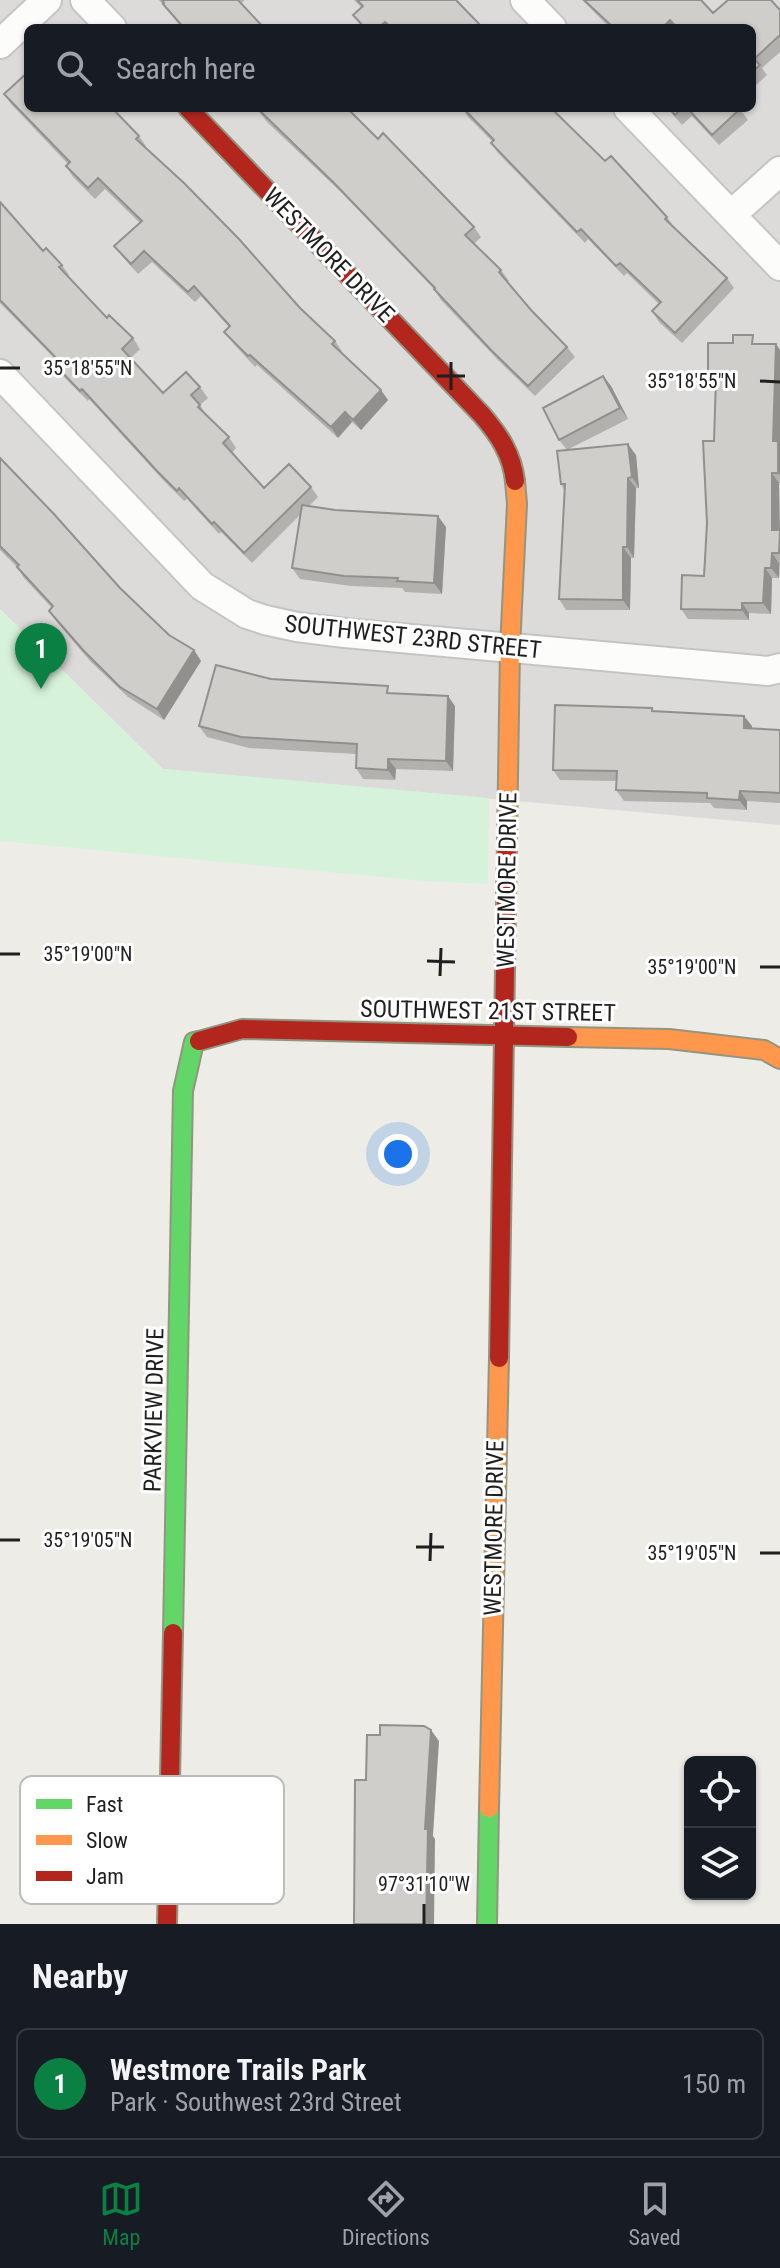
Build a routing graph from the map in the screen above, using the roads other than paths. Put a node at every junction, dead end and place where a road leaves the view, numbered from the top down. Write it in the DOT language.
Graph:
graph roads {
  1 [pos="47,0"];
  2 [pos="85,0"];
  3 [pos="525,0"];
  4 [pos="108,24"];
  5 [pos="548,24"];
  6 [pos="0,44"];
  7 [pos="192,112"];
  8 [pos="632,112"];
  9 [pos="780,171"];
  10 [pos="731,215"];
  11 [pos="780,266"];
  12 [pos="0,374"];
  13 [pos="510,648"];
  14 [pos="780,668"];
  15 [pos="504,1035"];
  16 [pos="194,1042"];
  17 [pos="780,1059"];
  18 [pos="170,1776"];
  19 [pos="167,1904"];
  20 [pos="167,1924"];
  21 [pos="487,1924"];
  1 -- 6 [label="street"];
  2 -- 4 [label="street"];
  3 -- 5 [label="street"];
  7 -- 13 [label="street, WESTMORE DRIVE"];
  8 -- 10 [label="street"];
  9 -- 10 [label="street"];
  10 -- 11 [label="street"];
  12 -- 13 [label="street, SOUTHWEST 23RD STREET"];
  13 -- 14 [label="street, SOUTHWEST 23RD STREET"];
  13 -- 15 [label="street, WESTMORE DRIVE"];
  15 -- 16 [label="street, SOUTHWEST 21ST STREET"];
  15 -- 17 [label="street, SOUTHWEST 21ST STREET"];
  15 -- 21 [label="street, WESTMORE DRIVE"];
  16 -- 18 [label="street, PARKVIEW DRIVE"];
  19 -- 20 [label="street, PARKVIEW DRIVE"];
}
